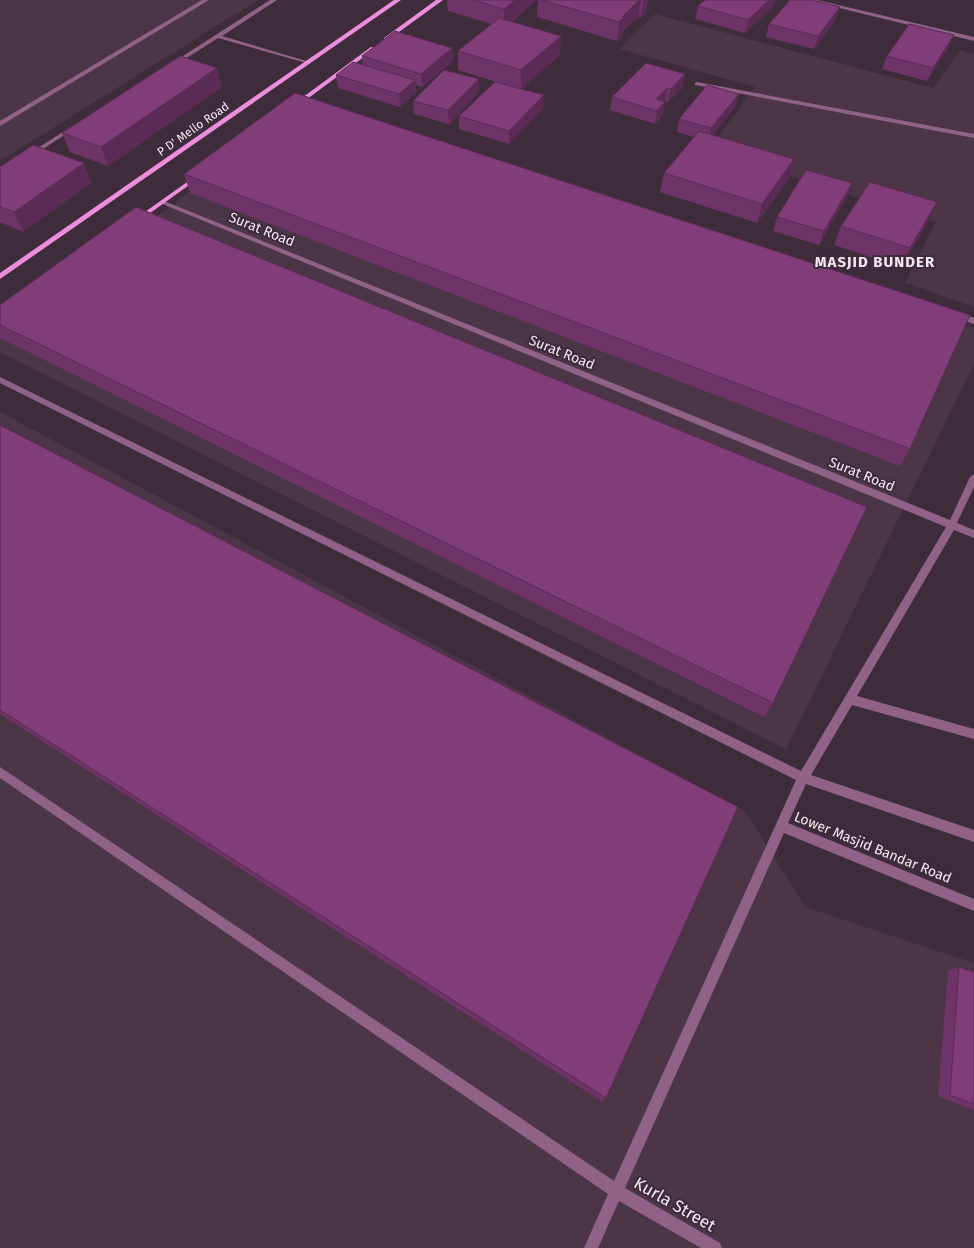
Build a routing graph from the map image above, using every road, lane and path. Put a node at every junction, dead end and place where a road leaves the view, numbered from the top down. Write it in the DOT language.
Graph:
graph roads {
  1 [pos="206,0"];
  2 [pos="274,0"];
  3 [pos="398,0"];
  4 [pos="440,0"];
  5 [pos="810,0"];
  6 [pos="217,36"];
  7 [pos="974,39"];
  8 [pos="308,63"];
  9 [pos="164,69"];
  10 [pos="697,84"];
  11 [pos="305,98"];
  12 [pos="312,101"];
  13 [pos="292,107"];
  14 [pos="0,124"];
  15 [pos="79,124"];
  16 [pos="974,136"];
  17 [pos="26,158"];
  18 [pos="205,170"];
  19 [pos="162,202"];
  20 [pos="129,226"];
  21 [pos="0,277"];
  22 [pos="951,314"];
  23 [pos="974,321"];
  24 [pos="0,380"];
  25 [pos="974,477"];
  26 [pos="952,525"];
  27 [pos="974,534"];
  28 [pos="849,699"];
  29 [pos="974,734"];
  30 [pos="0,772"];
  31 [pos="803,778"];
  32 [pos="782,826"];
  33 [pos="974,836"];
  34 [pos="974,905"];
  35 [pos="616,1191"];
  36 [pos="591,1248"];
  37 [pos="715,1248"];
  1 -- 14 [label="street"];
  2 -- 6 [label="street"];
  3 -- 8 [label="main road, P D' Mello Road"];
  4 -- 11 [label="main road"];
  5 -- 7 [label="street"];
  6 -- 8 [label="street"];
  6 -- 9 [label="street"];
  8 -- 21 [label="main road, P D' Mello Road"];
  10 -- 16 [label="street"];
  11 -- 12 [label="street"];
  11 -- 13 [label="main road"];
  15 -- 17 [label="street"];
  18 -- 19 [label="main road"];
  19 -- 20 [label="main road"];
  19 -- 26 [label="street, Surat Road"];
  22 -- 23 [label="street"];
  24 -- 31 [label="street"];
  25 -- 26 [label="street"];
  26 -- 27 [label="street, Surat Road"];
  26 -- 28 [label="street"];
  28 -- 29 [label="street"];
  28 -- 31 [label="street"];
  30 -- 35 [label="street, Kurla Street"];
  31 -- 32 [label="street"];
  31 -- 33 [label="street"];
  32 -- 34 [label="street, Lower Masjid Bandar Road"];
  32 -- 35 [label="street"];
  35 -- 36 [label="street"];
  35 -- 37 [label="street, Kurla Street"];
}
